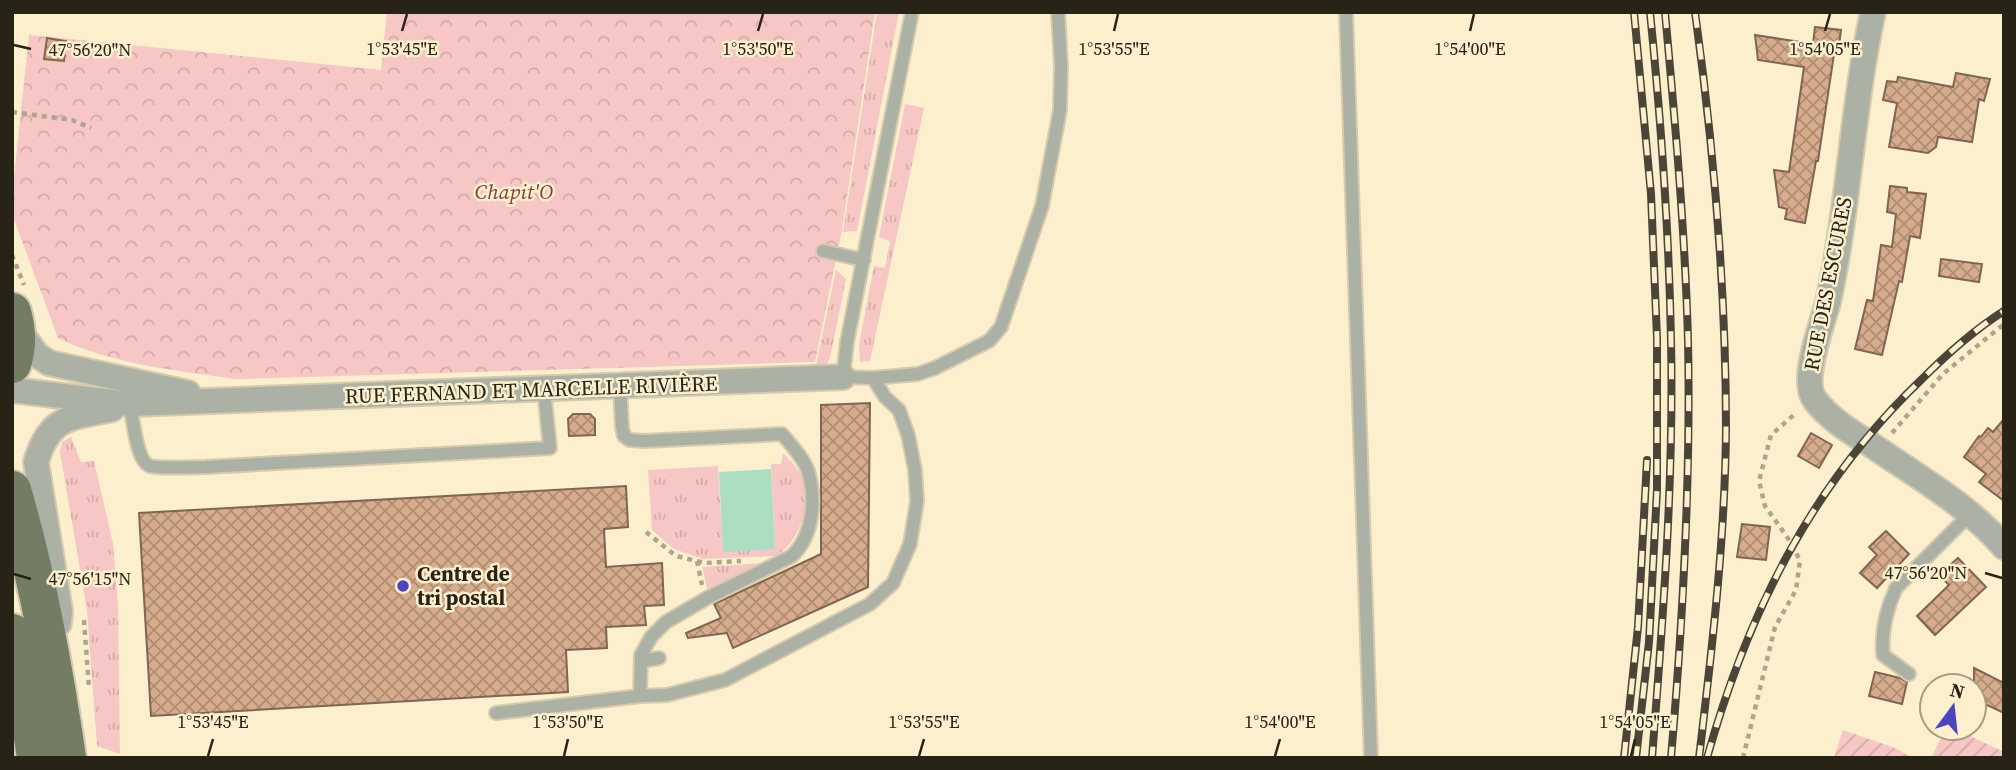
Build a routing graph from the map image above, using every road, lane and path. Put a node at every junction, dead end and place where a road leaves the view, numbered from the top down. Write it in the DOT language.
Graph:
graph roads {
  1 [pos="912,12"];
  2 [pos="1058,12"];
  3 [pos="1346,12"];
  4 [pos="1873,12"];
  5 [pos="12,112"];
  6 [pos="91,128"];
  7 [pos="823,251"];
  8 [pos="12,255"];
  9 [pos="864,260"];
  10 [pos="12,265"];
  11 [pos="14,319"];
  12 [pos="2004,324"];
  13 [pos="12,364"];
  14 [pos="843,377"];
  15 [pos="873,378"];
  16 [pos="620,387"];
  17 [pos="12,390"];
  18 [pos="544,390"];
  19 [pos="219,400"];
  20 [pos="1816,402"];
  21 [pos="130,404"];
  22 [pos="1885,441"];
  23 [pos="12,490"];
  24 [pos="1970,514"];
  25 [pos="646,533"];
  26 [pos="2004,547"];
  27 [pos="787,558"];
  28 [pos="12,633"];
  29 [pos="659,658"];
  30 [pos="642,661"];
  31 [pos="54,671"];
  32 [pos="1909,674"];
  33 [pos="640,696"];
  34 [pos="496,713"];
  35 [pos="36,758"];
  36 [pos="67,758"];
  37 [pos="1371,758"];
  38 [pos="1743,758"];
  1 -- 9 [label="lane"];
  2 -- 15 [label="lane"];
  3 -- 37 [label="lane"];
  4 -- 20 [label="street, RUE DES ESCURES"];
  5 -- 6 [label="path"];
  7 -- 9 [label="lane"];
  8 -- 10 [label="path"];
  9 -- 14 [label="lane"];
  11 -- 13 [label="main road"];
  11 -- 19 [label="street, RUE FERNAND ET MARCELLE RIVIÈRE"];
  12 -- 22 [label="path"];
  14 -- 15 [label="lane"];
  14 -- 16 [label="street, RUE FERNAND ET MARCELLE RIVIÈRE"];
  15 -- 33 [label="lane"];
  16 -- 18 [label="street, RUE FERNAND ET MARCELLE RIVIÈRE"];
  16 -- 27 [label="lane"];
  17 -- 21 [label="street, RUE FERNAND ET MARCELLE RIVIÈRE"];
  18 -- 19 [label="street, RUE FERNAND ET MARCELLE RIVIÈRE"];
  18 -- 21 [label="lane"];
  19 -- 21 [label="street, RUE FERNAND ET MARCELLE RIVIÈRE"];
  20 -- 24 [label="street, RUE DES ESCURES"];
  20 -- 38 [label="path"];
  21 -- 31 [label="street"];
  23 -- 31 [label="main road"];
  24 -- 26 [label="street, RUE DES ESCURES"];
  24 -- 32 [label="lane"];
  25 -- 27 [label="path"];
  27 -- 30 [label="lane"];
  28 -- 35 [label="main road"];
  29 -- 30 [label="lane"];
  30 -- 33 [label="lane"];
  31 -- 36 [label="main road"];
  33 -- 34 [label="lane"];
}
